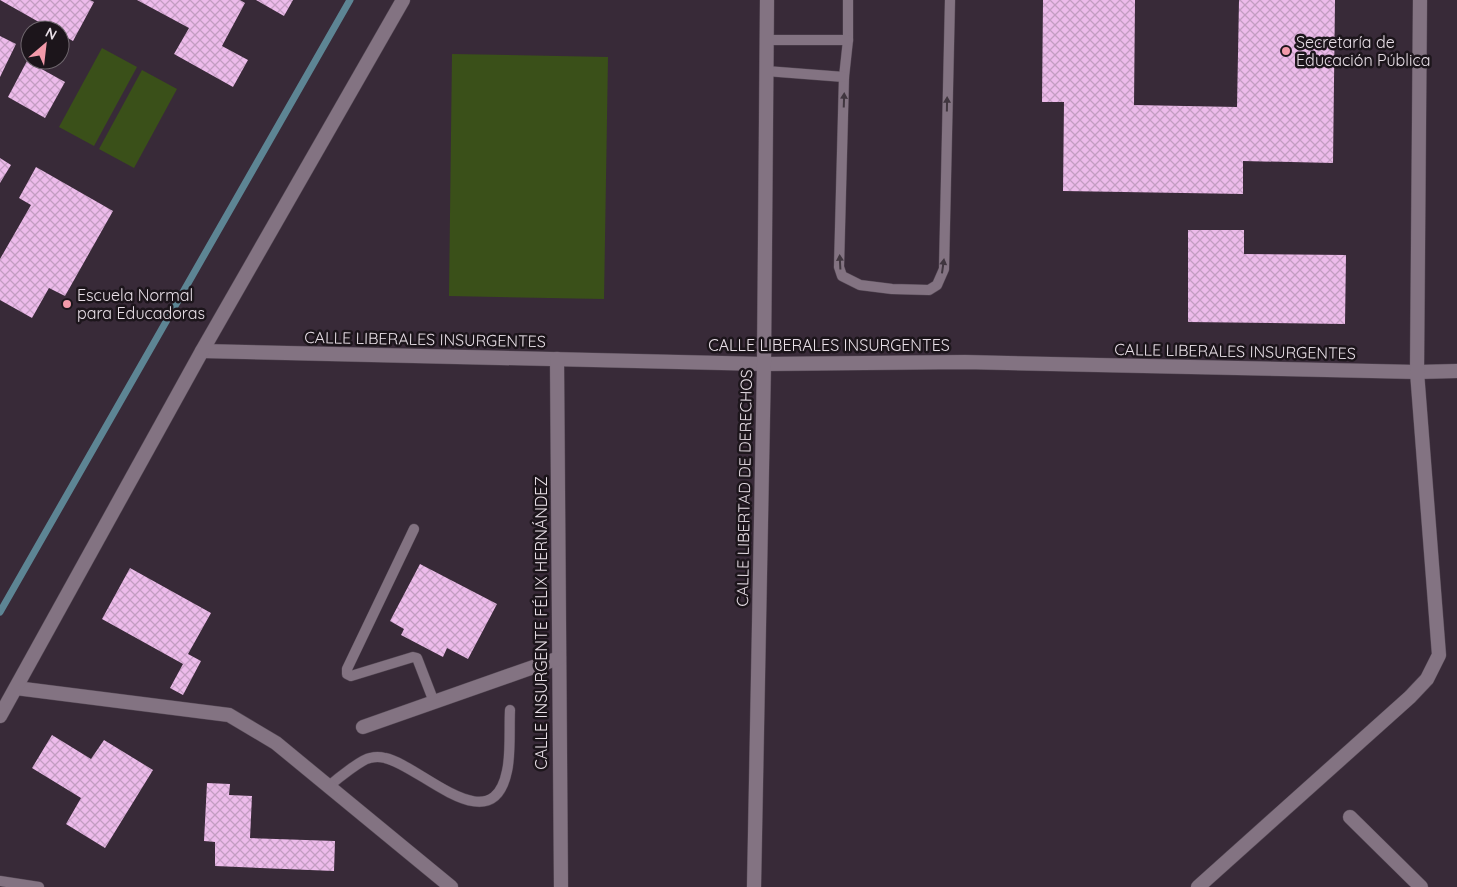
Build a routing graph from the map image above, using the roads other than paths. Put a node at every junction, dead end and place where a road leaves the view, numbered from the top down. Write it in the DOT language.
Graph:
graph roads {
  1 [pos="403,0"];
  2 [pos="767,0"];
  3 [pos="848,0"];
  4 [pos="950,0"];
  5 [pos="1420,0"];
  6 [pos="766,40"];
  7 [pos="848,40"];
  8 [pos="766,71"];
  9 [pos="844,77"];
  10 [pos="202,351"];
  11 [pos="557,359"];
  12 [pos="764,364"];
  13 [pos="1457,371"];
  14 [pos="1417,372"];
  15 [pos="414,529"];
  16 [pos="559,658"];
  17 [pos="16,688"];
  18 [pos="434,702"];
  19 [pos="510,710"];
  20 [pos="0,716"];
  21 [pos="363,727"];
  22 [pos="329,786"];
  23 [pos="1350,816"];
  24 [pos="0,880"];
  25 [pos="39,887"];
  26 [pos="451,887"];
  27 [pos="561,887"];
  28 [pos="754,887"];
  29 [pos="1198,887"];
  30 [pos="1421,887"];
  1 -- 10 [label="street"];
  2 -- 6 [label="street, CALLE LIBERTAD DE DERECHOS"];
  3 -- 7 [label="lane"];
  4 -- 9 [label="lane"];
  5 -- 14 [label="street"];
  6 -- 7 [label="lane"];
  6 -- 8 [label="street, CALLE LIBERTAD DE DERECHOS"];
  7 -- 9 [label="lane"];
  8 -- 9 [label="lane"];
  8 -- 12 [label="street, CALLE LIBERTAD DE DERECHOS"];
  10 -- 11 [label="street, CALLE LIBERALES INSURGENTES"];
  10 -- 17 [label="street"];
  11 -- 12 [label="street, CALLE LIBERALES INSURGENTES"];
  11 -- 16 [label="street, CALLE INSURGENTE FÉLIX HERNÁNDEZ"];
  12 -- 14 [label="street, CALLE LIBERALES INSURGENTES"];
  12 -- 28 [label="street, CALLE LIBERTAD DE DERECHOS"];
  13 -- 14 [label="street, CALLE LIBERALES INSURGENTES"];
  14 -- 29 [label="street"];
  15 -- 18 [label="lane"];
  16 -- 18 [label="street"];
  16 -- 27 [label="street, CALLE INSURGENTE FÉLIX HERNÁNDEZ"];
  17 -- 20 [label="street"];
  17 -- 22 [label="street"];
  18 -- 21 [label="street"];
  19 -- 22 [label="lane"];
  22 -- 26 [label="street"];
  23 -- 30 [label="street"];
  24 -- 25 [label="lane"];
}
